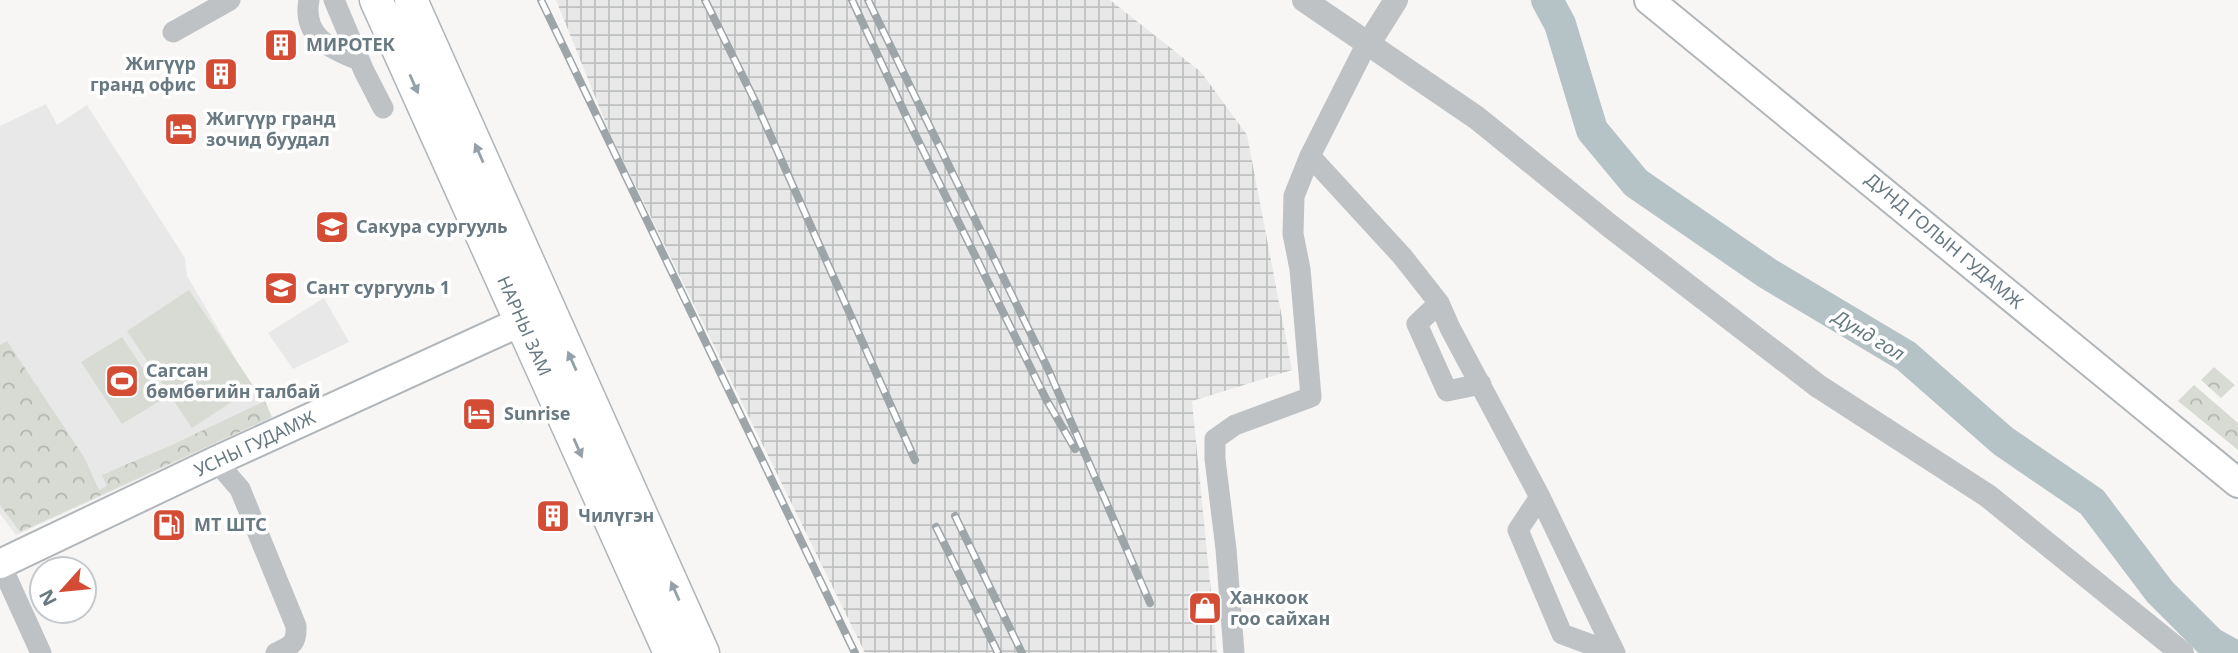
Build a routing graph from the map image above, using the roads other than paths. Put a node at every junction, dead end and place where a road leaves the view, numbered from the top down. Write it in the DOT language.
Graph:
graph roads {
  1 [pos="230,0"];
  2 [pos="309,0"];
  3 [pos="334,0"];
  4 [pos="376,0"];
  5 [pos="411,0"];
  6 [pos="1304,0"];
  7 [pos="1396,0"];
  8 [pos="1649,0"];
  9 [pos="173,32"];
  10 [pos="1369,43"];
  11 [pos="359,60"];
  12 [pos="383,108"];
  13 [pos="1310,156"];
  14 [pos="1439,303"];
  15 [pos="535,315"];
  16 [pos="1481,384"];
  17 [pos="216,461"];
  18 [pos="2238,483"];
  19 [pos="1540,497"];
  20 [pos="0,564"];
  21 [pos="41,653"];
  22 [pos="276,653"];
  23 [pos="670,653"];
  24 [pos="703,653"];
  25 [pos="1234,653"];
  26 [pos="1615,653"];
  27 [pos="2182,653"];
  1 -- 9 [label="street"];
  2 -- 11 [label="street"];
  3 -- 11 [label="street"];
  4 -- 15 [label="main road, НАРНЫ ЗАМ, one-way"];
  15 -- 5 [label="main road, НАРНЫ ЗАМ, one-way"];
  6 -- 10 [label="street"];
  7 -- 10 [label="street"];
  8 -- 18 [label="main road, ДУНД ГОЛЫН ГУДАМЖ"];
  10 -- 13 [label="street"];
  10 -- 27 [label="street"];
  11 -- 12 [label="street"];
  13 -- 14 [label="street"];
  13 -- 25 [label="street"];
  14 -- 16 [label="street"];
  14 -- 16 [label="street"];
  15 -- 17 [label="main road, УСНЫ ГУДАМЖ"];
  15 -- 23 [label="main road, НАРНЫ ЗАМ, one-way"];
  24 -- 15 [label="main road, НАРНЫ ЗАМ, one-way"];
  16 -- 19 [label="street"];
  17 -- 20 [label="main road, УСНЫ ГУДАМЖ"];
  17 -- 22 [label="street"];
  19 -- 26 [label="street"];
  19 -- 26 [label="street"];
  20 -- 21 [label="street"];
}
